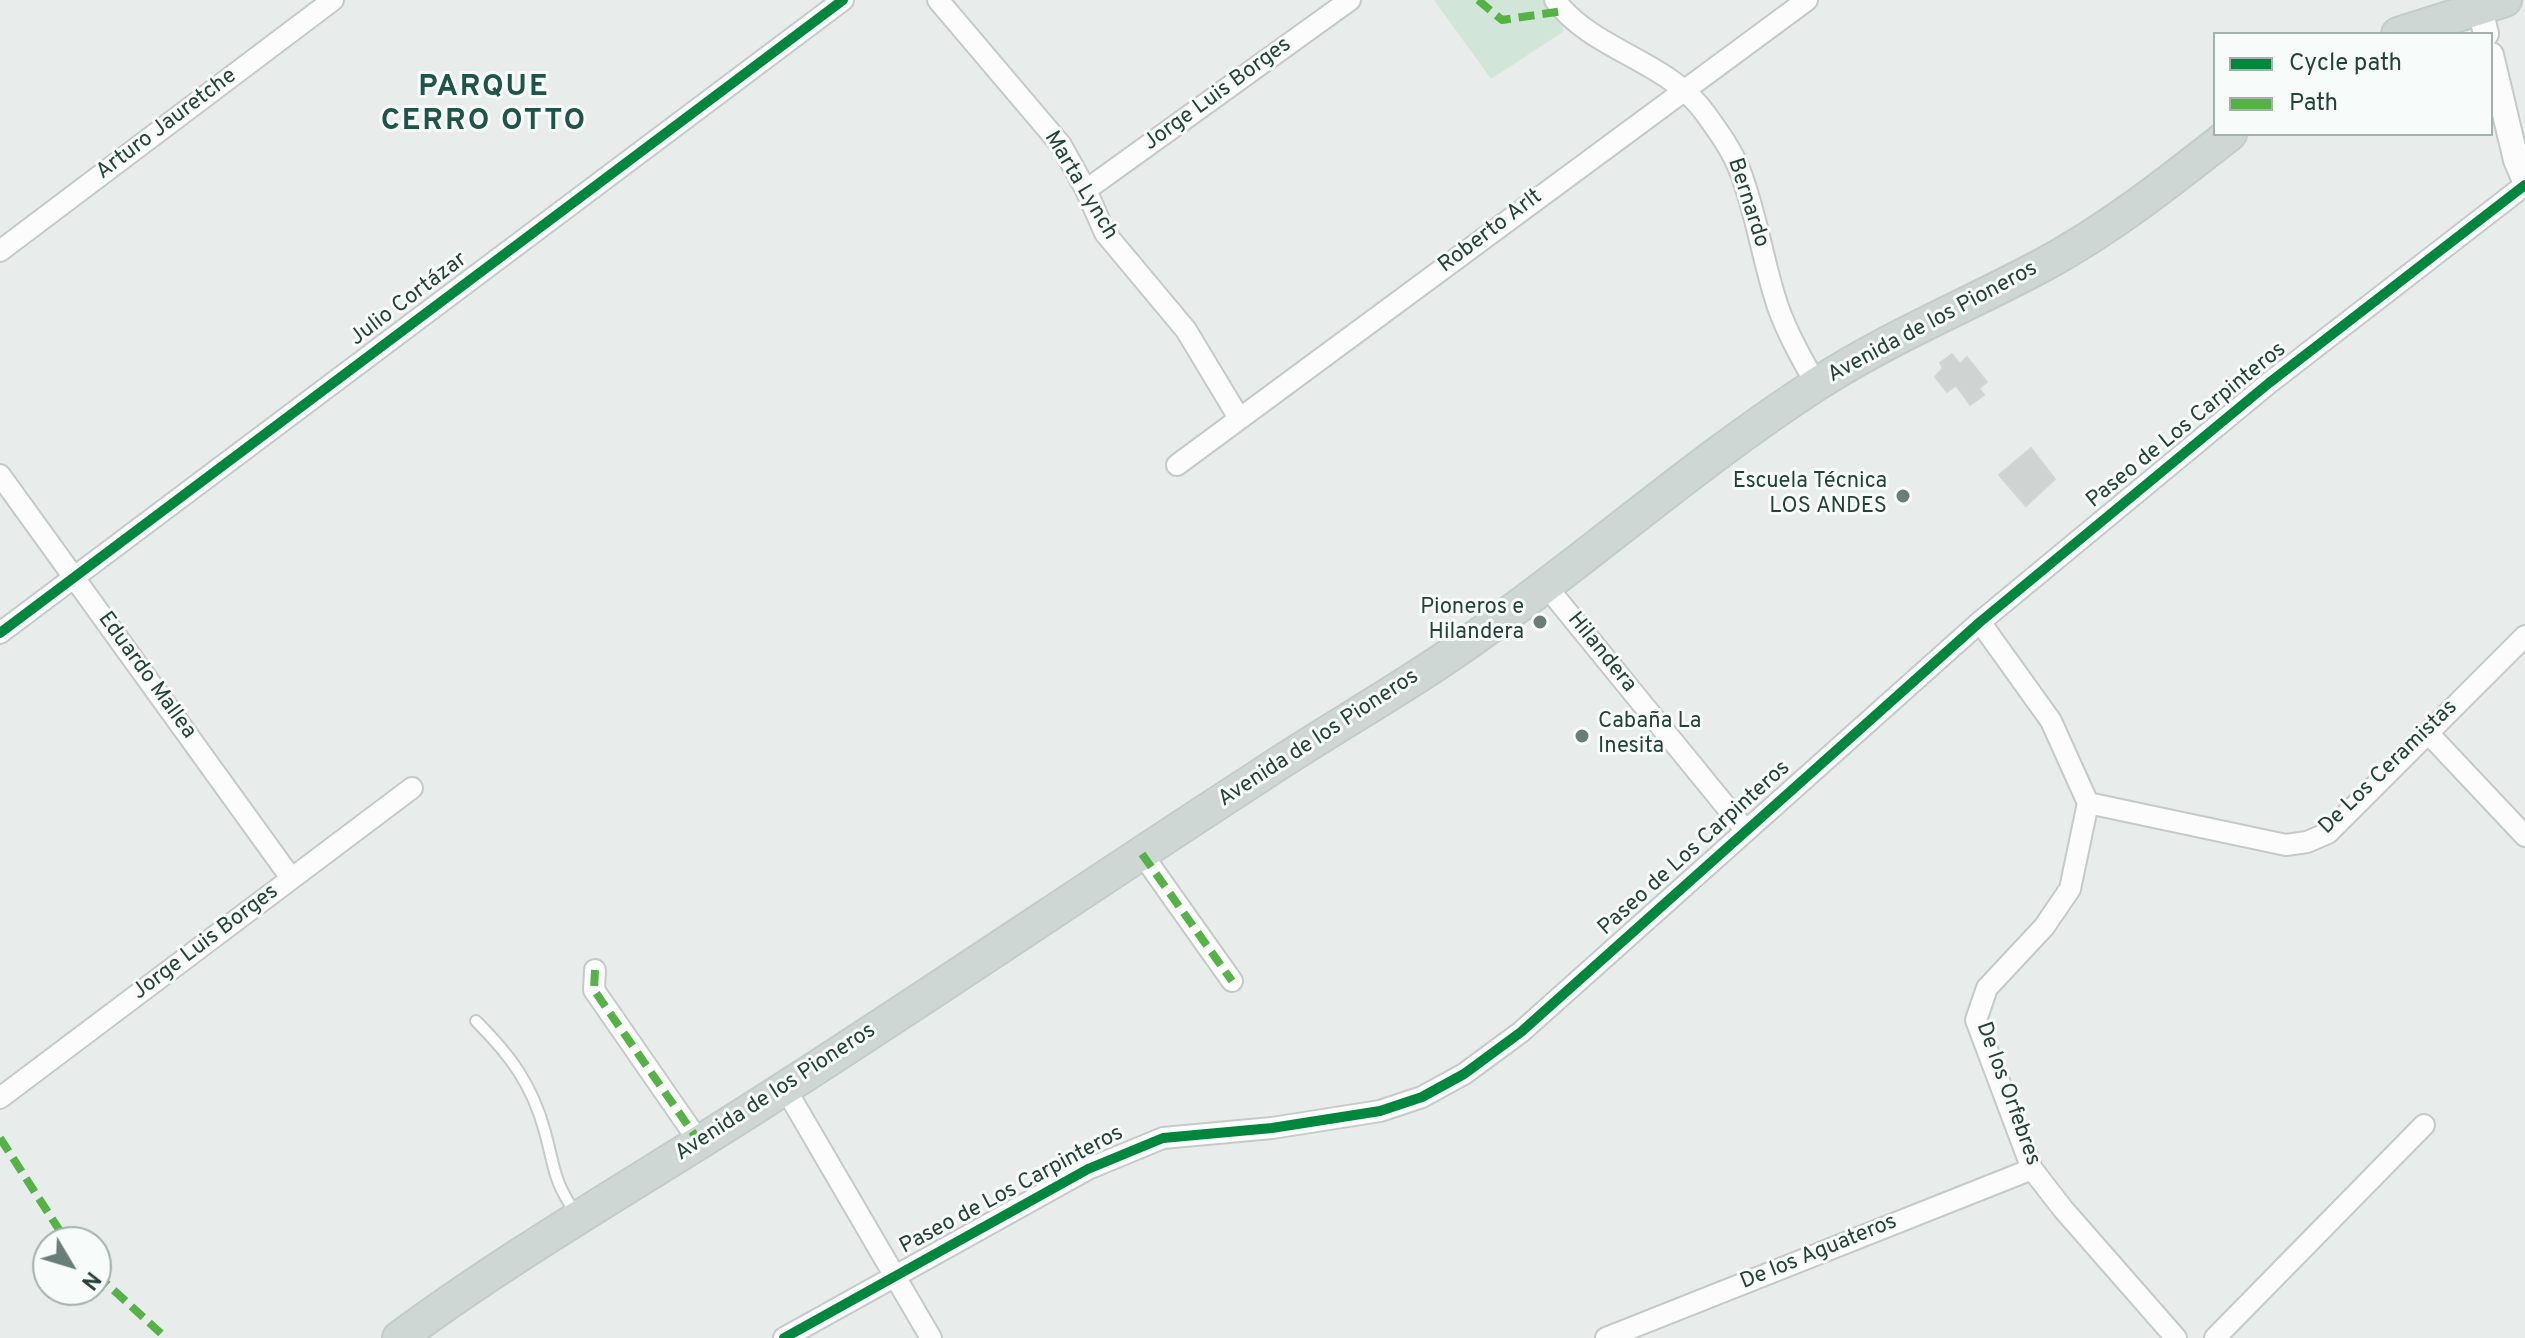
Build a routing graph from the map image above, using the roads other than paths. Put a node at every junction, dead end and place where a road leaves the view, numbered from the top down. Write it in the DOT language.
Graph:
graph roads {
  1 [pos="333,0"];
  2 [pos="843,0"];
  3 [pos="938,0"];
  4 [pos="1350,0"];
  5 [pos="1555,0"];
  6 [pos="1807,0"];
  7 [pos="2490,14"];
  8 [pos="2407,32"];
  9 [pos="2493,63"];
  10 [pos="1684,88"];
  11 [pos="2228,136"];
  12 [pos="2525,183"];
  13 [pos="1086,190"];
  14 [pos="0,251"];
  15 [pos="1816,384"];
  16 [pos="1239,418"];
  17 [pos="1177,465"];
  18 [pos="0,475"];
  19 [pos="74,576"];
  20 [pos="1547,587"];
  21 [pos="1980,622"];
  22 [pos="0,633"];
  23 [pos="2525,636"];
  24 [pos="2428,733"];
  25 [pos="412,788"];
  26 [pos="2088,803"];
  27 [pos="1746,831"];
  28 [pos="2525,836"];
  29 [pos="1142,854"];
  30 [pos="291,878"];
  31 [pos="595,970"];
  32 [pos="1232,981"];
  33 [pos="476,1021"];
  34 [pos="785,1088"];
  35 [pos="0,1098"];
  36 [pos="2424,1125"];
  37 [pos="700,1143"];
  38 [pos="2032,1169"];
  39 [pos="579,1219"];
  40 [pos="896,1275"];
  41 [pos="399,1338"];
  42 [pos="784,1338"];
  43 [pos="931,1338"];
  44 [pos="1606,1338"];
  45 [pos="2176,1338"];
  46 [pos="2215,1338"];
  1 -- 14 [label="street, Arturo Jauretche"];
  2 -- 19 [label="street, Julio Cortázar"];
  3 -- 13 [label="street, Marta Lynch"];
  4 -- 13 [label="street, Jorge Luis Borges"];
  5 -- 10 [label="street, Bernardo"];
  6 -- 10 [label="street, Roberto Arlt"];
  7 -- 8 [label="main road"];
  9 -- 12 [label="street"];
  10 -- 15 [label="street, Bernardo"];
  10 -- 16 [label="street, Roberto Arlt"];
  11 -- 15 [label="main road, Avenida de los Pioneros"];
  12 -- 21 [label="street, Paseo de Los Carpinteros"];
  13 -- 16 [label="street, Marta Lynch"];
  15 -- 20 [label="main road, Avenida de los Pioneros"];
  16 -- 17 [label="street, Roberto Arlt"];
  18 -- 19 [label="street, Eduardo Mallea"];
  19 -- 22 [label="street, Julio Cortázar"];
  19 -- 30 [label="street, Eduardo Mallea"];
  20 -- 27 [label="street, Hilandera"];
  20 -- 29 [label="main road, Avenida de los Pioneros"];
  21 -- 26 [label="street"];
  21 -- 27 [label="street, Paseo de Los Carpinteros"];
  23 -- 24 [label="street, De Los Ceramistas"];
  24 -- 26 [label="street, De Los Ceramistas"];
  24 -- 28 [label="street"];
  25 -- 30 [label="street, Jorge Luis Borges"];
  26 -- 38 [label="street, De los Orfebres"];
  27 -- 40 [label="street, Paseo de Los Carpinteros"];
  29 -- 32 [label="street"];
  29 -- 34 [label="main road, Avenida de los Pioneros"];
  30 -- 35 [label="street, Jorge Luis Borges"];
  31 -- 37 [label="street"];
  33 -- 39 [label="lane"];
  34 -- 37 [label="main road, Avenida de los Pioneros"];
  34 -- 40 [label="street"];
  36 -- 46 [label="street"];
  37 -- 39 [label="main road, Avenida de los Pioneros"];
  38 -- 44 [label="street, De los Aguateros"];
  38 -- 45 [label="street, De los Orfebres"];
  39 -- 41 [label="main road, Avenida de los Pioneros"];
  40 -- 42 [label="street, Paseo de Los Carpinteros"];
  40 -- 43 [label="street"];
}
